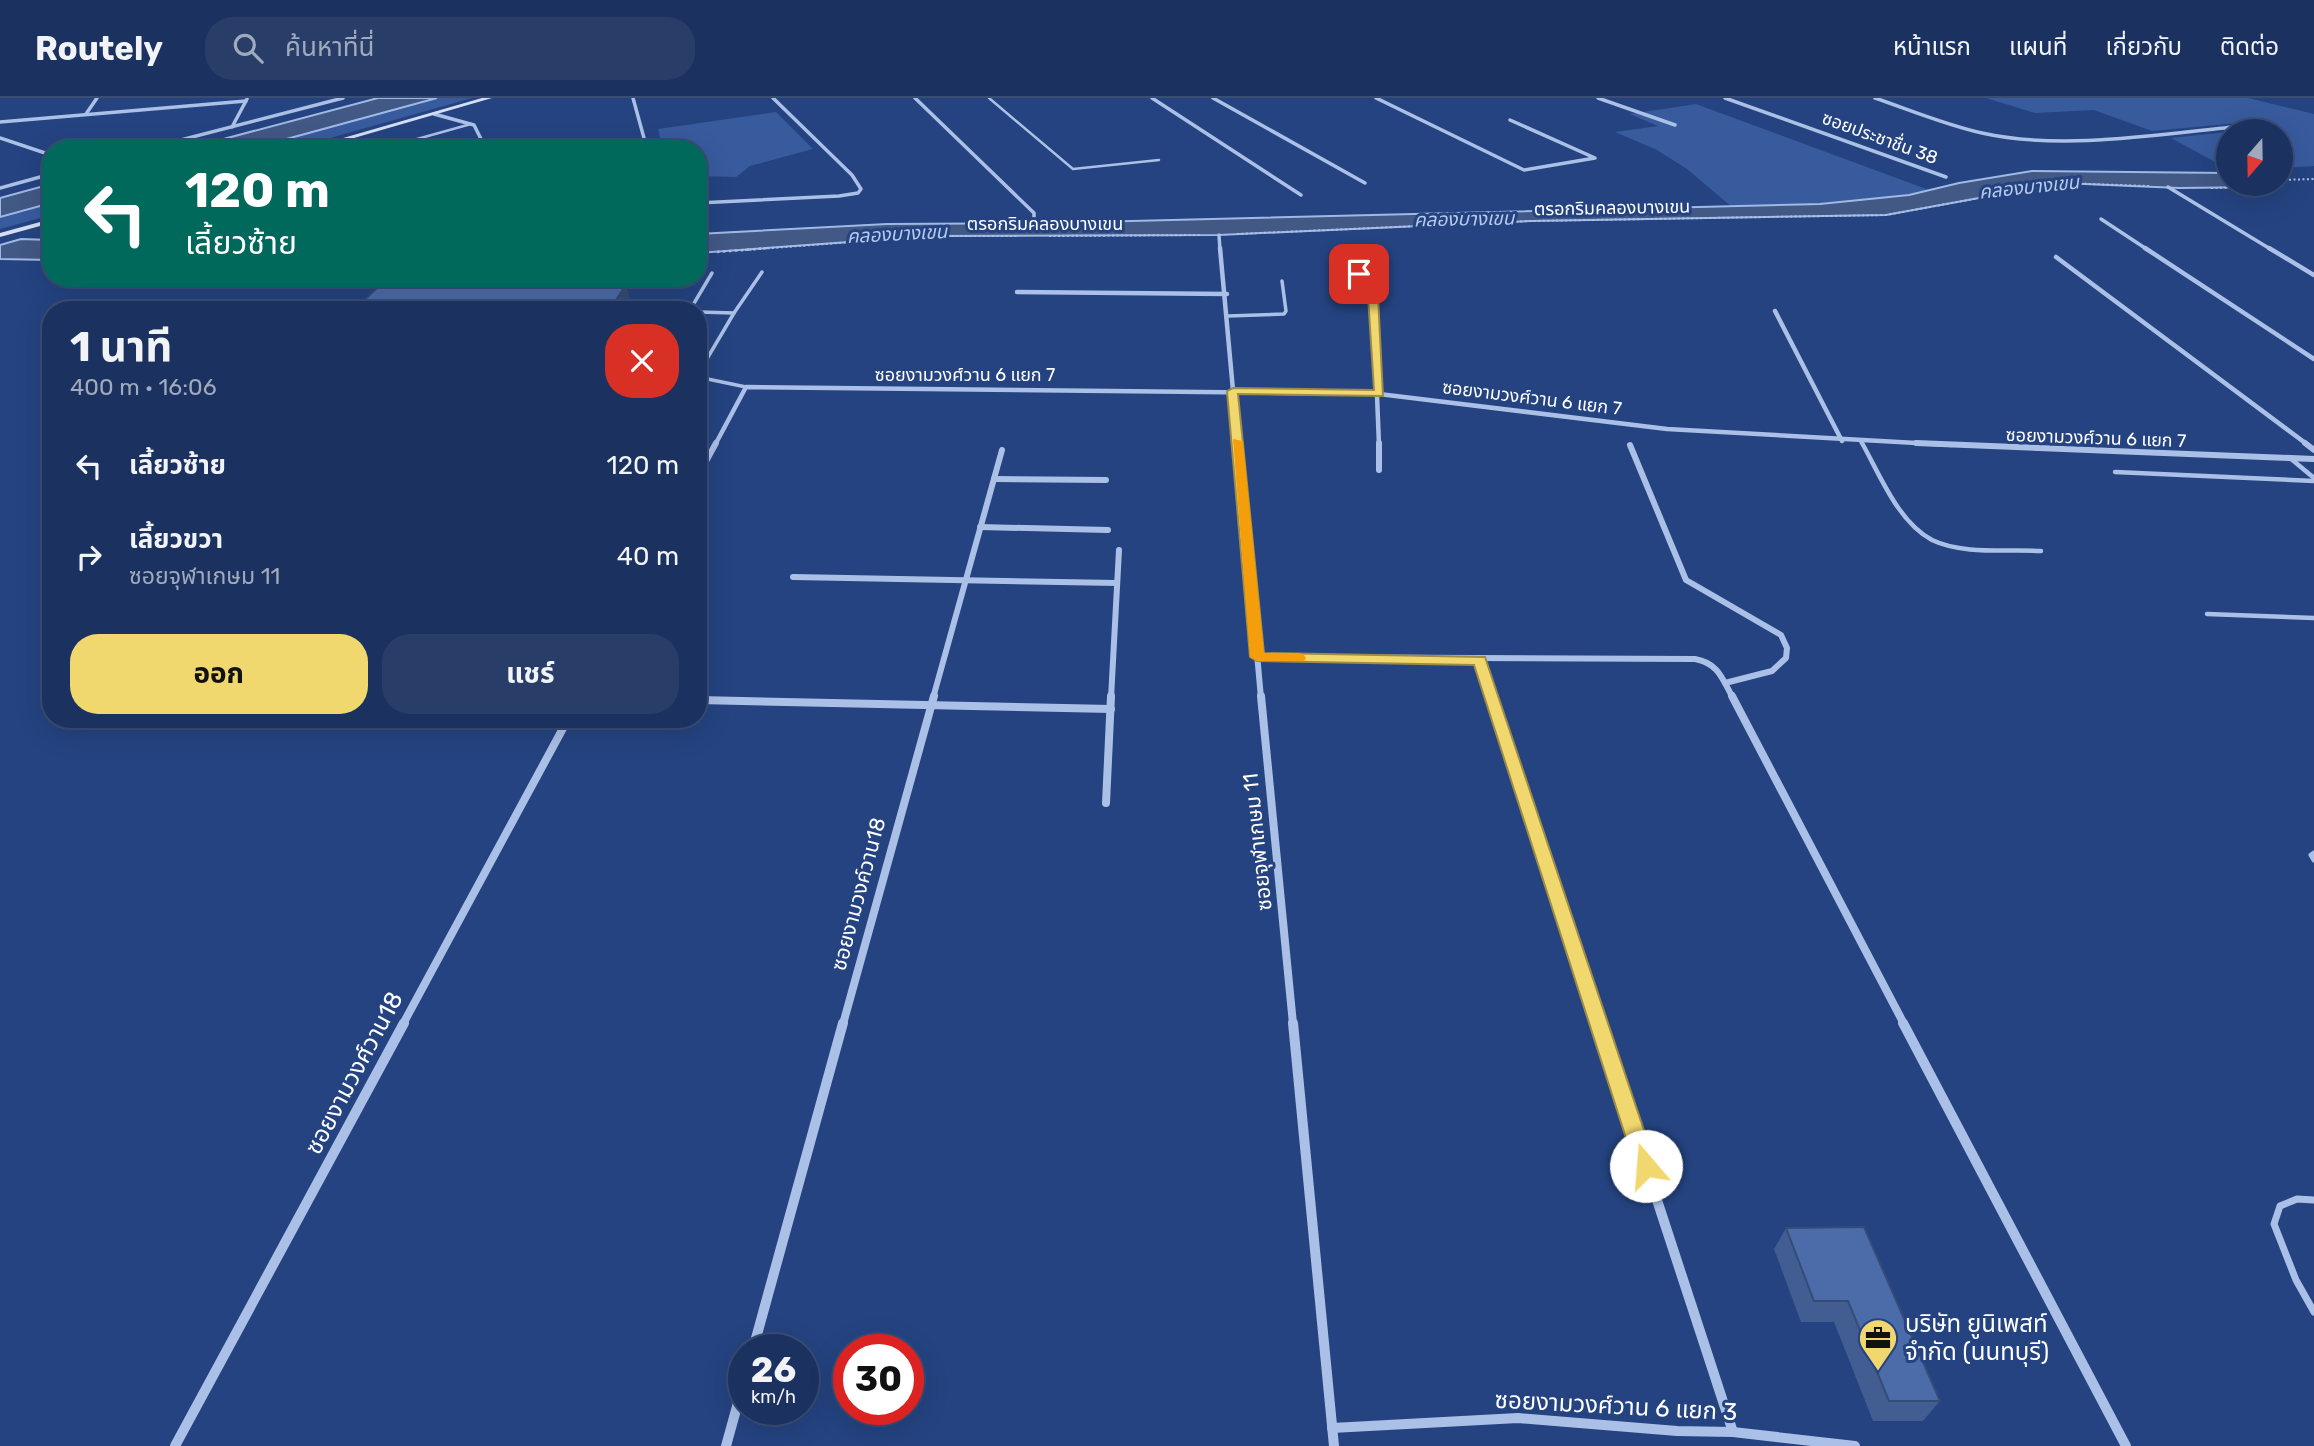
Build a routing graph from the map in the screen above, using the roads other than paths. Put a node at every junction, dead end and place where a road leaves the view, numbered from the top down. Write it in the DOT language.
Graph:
graph roads {
  1 [pos="97,98"];
  2 [pos="342,98"];
  3 [pos="489,98"];
  4 [pos="633,98"];
  5 [pos="774,98"];
  6 [pos="915,98"];
  7 [pos="989,98"];
  8 [pos="1152,98"];
  9 [pos="1213,98"];
  10 [pos="1376,98"];
  11 [pos="1598,98"];
  12 [pos="1725,98"];
  13 [pos="1875,98"];
  14 [pos="246,99"];
  15 [pos="86,114"];
  16 [pos="434,114"];
  17 [pos="1510,120"];
  18 [pos="0,122"];
  19 [pos="471,124"];
  20 [pos="1675,125"];
  21 [pos="232,127"];
  22 [pos="2216,129"];
  23 [pos="0,138"];
  24 [pos="181,140"];
  25 [pos="340,140"];
  26 [pos="412,140"];
  27 [pos="482,140"];
  28 [pos="645,140"];
  29 [pos="42,152"];
  30 [pos="1159,160"];
  31 [pos="42,176"];
  32 [pos="1947,177"];
  33 [pos="1365,183"];
  34 [pos="0,186"];
  35 [pos="2168,187"];
  36 [pos="1301,195"];
  37 [pos="707,201"];
  38 [pos="2101,219"];
  39 [pos="1034,222"];
  40 [pos="42,224"];
  41 [pos="0,235"];
  42 [pos="1219,235"];
  43 [pos="1345,253"];
  44 [pos="2056,257"];
  45 [pos="762,272"];
  46 [pos="712,273"];
  47 [pos="2314,275"];
  48 [pos="707,281"];
  49 [pos="1282,281"];
  50 [pos="428,287"];
  51 [pos="1017,292"];
  52 [pos="1227,294"];
  53 [pos="433,296"];
  54 [pos="1775,311"];
  55 [pos="707,312"];
  56 [pos="734,313"];
  57 [pos="1228,316"];
  58 [pos="2314,359"];
  59 [pos="707,360"];
  60 [pos="707,377"];
  61 [pos="746,387"];
  62 [pos="1233,391"];
  63 [pos="1380,394"];
  64 [pos="1842,441"];
  65 [pos="1861,442"];
  66 [pos="1630,445"];
  67 [pos="1002,450"];
  68 [pos="2314,450"];
  69 [pos="2290,458"];
  70 [pos="707,459"];
  71 [pos="2314,459"];
  72 [pos="1379,470"];
  73 [pos="2115,472"];
  74 [pos="994,480"];
  75 [pos="1106,480"];
  76 [pos="2314,480"];
  77 [pos="981,527"];
  78 [pos="1108,530"];
  79 [pos="1119,550"];
  80 [pos="2041,551"];
  81 [pos="793,577"];
  82 [pos="965,580"];
  83 [pos="1118,583"];
  84 [pos="2207,614"];
  85 [pos="2314,618"];
  86 [pos="1257,657"];
  87 [pos="1480,660"];
  88 [pos="1725,682"];
  89 [pos="707,700"];
  90 [pos="930,705"];
  91 [pos="1111,709"];
  92 [pos="563,728"];
  93 [pos="1106,803"];
  94 [pos="2314,853"];
  95 [pos="2314,860"];
  96 [pos="2314,1200"];
  97 [pos="2314,1312"];
  98 [pos="757,1334"];
  99 [pos="732,1425"];
  100 [pos="1332,1428"];
  101 [pos="1733,1432"];
  102 [pos="175,1446"];
  103 [pos="726,1446"];
  104 [pos="1334,1446"];
  105 [pos="1855,1446"];
  106 [pos="2126,1446"];
  1 -- 15 [label="street"];
  2 -- 21 [label="street"];
  3 -- 16 [label="main road"];
  4 -- 28 [label="street"];
  5 -- 37 [label="street"];
  6 -- 39 [label="street"];
  7 -- 30 [label="lane"];
  8 -- 36 [label="street"];
  9 -- 33 [label="street"];
  10 -- 17 [label="street"];
  11 -- 20 [label="street"];
  12 -- 32 [label="street, ซอยประชาชื่น 38"];
  13 -- 22 [label="street"];
  14 -- 15 [label="street"];
  14 -- 21 [label="street"];
  15 -- 18 [label="street"];
  16 -- 19 [label="street"];
  16 -- 25 [label="main road"];
  19 -- 26 [label="lane"];
  19 -- 27 [label="street"];
  21 -- 24 [label="street"];
  23 -- 29 [label="street"];
  31 -- 34 [label="street"];
  35 -- 47 [label="street"];
  38 -- 58 [label="street"];
  40 -- 41 [label="main road"];
  42 -- 52 [label="street, ซอยจุฬาเกษม 11"];
  43 -- 63 [label="street"];
  44 -- 68 [label="street"];
  45 -- 56 [label="lane"];
  46 -- 48 [label="lane"];
  49 -- 57 [label="lane"];
  50 -- 53 [label="lane"];
  51 -- 52 [label="street"];
  52 -- 57 [label="street, ซอยจุฬาเกษม 11"];
  54 -- 64 [label="street"];
  55 -- 56 [label="lane"];
  56 -- 59 [label="lane"];
  57 -- 62 [label="street, ซอยจุฬาเกษม 11"];
  60 -- 61 [label="lane"];
  61 -- 62 [label="street, ซอยงามวงศ์วาน 6 แยก 7"];
  61 -- 70 [label="street"];
  62 -- 63 [label="street, ซอยงามวงศ์วาน 6 แยก 7"];
  62 -- 86 [label="street, ซอยจุฬาเกษม 11"];
  63 -- 64 [label="street, ซอยงามวงศ์วาน 6 แยก 7"];
  63 -- 72 [label="street"];
  64 -- 65 [label="street, ซอยงามวงศ์วาน 6 แยก 7"];
  65 -- 69 [label="street, ซอยงามวงศ์วาน 6 แยก 7"];
  65 -- 80 [label="lane"];
  66 -- 88 [label="street"];
  67 -- 74 [label="street, ซอยงามวงค์วาน18"];
  69 -- 71 [label="street, ซอยงามวงศ์วาน 6 แยก 7"];
  69 -- 76 [label="lane"];
  73 -- 76 [label="lane"];
  74 -- 75 [label="street"];
  74 -- 77 [label="street, ซอยงามวงค์วาน18"];
  77 -- 78 [label="street"];
  77 -- 82 [label="street, ซอยงามวงค์วาน18"];
  79 -- 83 [label="street"];
  81 -- 82 [label="street"];
  82 -- 83 [label="street"];
  82 -- 90 [label="street, ซอยงามวงค์วาน18"];
  83 -- 91 [label="street"];
  84 -- 85 [label="lane"];
  86 -- 87 [label="street"];
  86 -- 100 [label="street, ซอยจุฬาเกษม 11"];
  87 -- 88 [label="street"];
  87 -- 101 [label="street"];
  88 -- 106 [label="street"];
  89 -- 90 [label="street"];
  90 -- 91 [label="street"];
  90 -- 98 [label="street, ซอยงามวงค์วาน18"];
  91 -- 93 [label="street"];
  92 -- 102 [label="street, ซอยงามวงศ์วาน18"];
  94 -- 95 [label="lane"];
  96 -- 97 [label="lane"];
  99 -- 103 [label="street"];
  100 -- 101 [label="street, ซอยงามวงศ์วาน 6 แยก 3"];
  100 -- 104 [label="street, ซอยจุฬาเกษม 11"];
  101 -- 105 [label="street, ซอยงามวงศ์วาน 6 แยก 3"];
}
